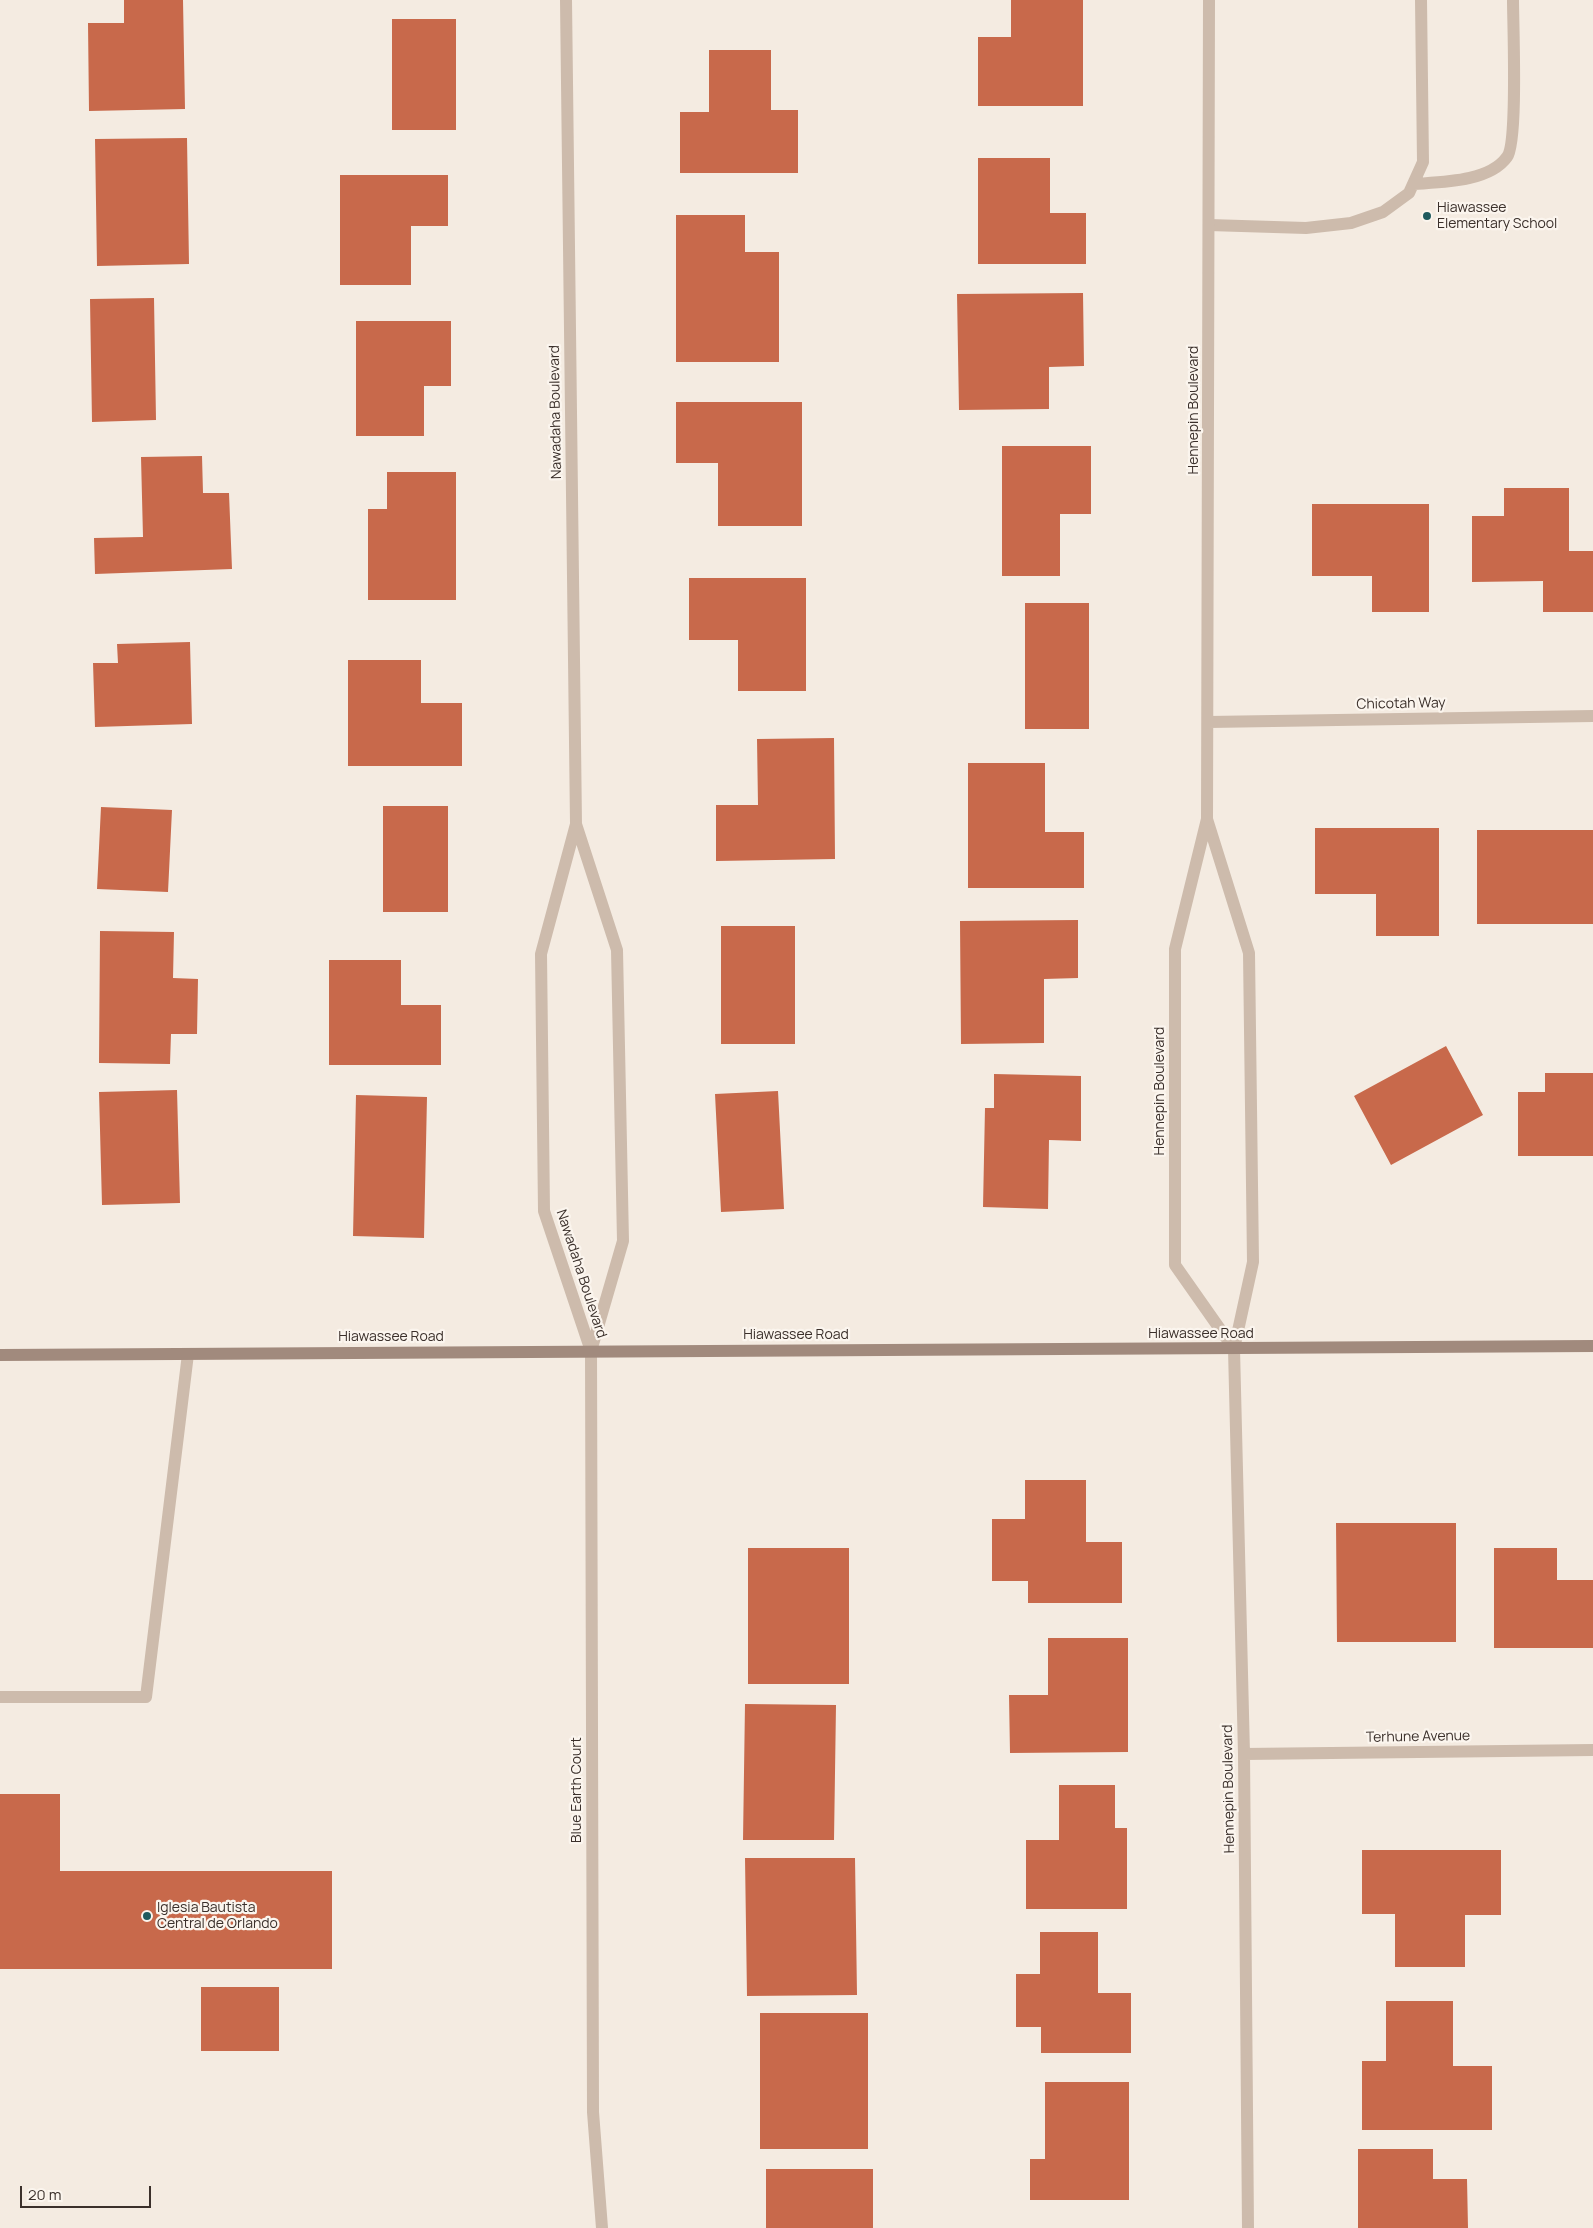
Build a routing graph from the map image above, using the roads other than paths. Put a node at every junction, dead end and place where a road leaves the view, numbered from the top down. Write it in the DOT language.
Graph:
graph roads {
  1 [pos="566,0"];
  2 [pos="1209,0"];
  3 [pos="1421,0"];
  4 [pos="1513,0"];
  5 [pos="1414,184"];
  6 [pos="1209,225"];
  7 [pos="1593,716"];
  8 [pos="1209,722"];
  9 [pos="1207,819"];
  10 [pos="576,824"];
  11 [pos="1593,1346"];
  12 [pos="1234,1349"];
  13 [pos="591,1351"];
  14 [pos="188,1354"];
  15 [pos="0,1355"];
  16 [pos="0,1696"];
  17 [pos="1593,1750"];
  18 [pos="1244,1754"];
  19 [pos="602,2228"];
  20 [pos="1248,2228"];
  1 -- 10 [label="street, Nawadaha Boulevard"];
  2 -- 6 [label="street, Hennepin Boulevard"];
  3 -- 5 [label="street"];
  4 -- 5 [label="street"];
  5 -- 6 [label="street"];
  6 -- 8 [label="street, Hennepin Boulevard"];
  7 -- 8 [label="street, Chicotah Way"];
  8 -- 9 [label="street, Hennepin Boulevard"];
  9 -- 12 [label="street, Hennepin Boulevard"];
  9 -- 12 [label="street, Hennepin Boulevard"];
  10 -- 13 [label="street, Nawadaha Boulevard"];
  10 -- 13 [label="street, Nawadaha Boulevard"];
  11 -- 12 [label="main road, Hiawassee Road"];
  12 -- 13 [label="main road, Hiawassee Road"];
  12 -- 18 [label="street, Hennepin Boulevard"];
  13 -- 14 [label="main road, Hiawassee Road"];
  13 -- 19 [label="street, Blue Earth Court"];
  14 -- 15 [label="main road, Hiawassee Road"];
  14 -- 16 [label="street"];
  17 -- 18 [label="street, Terhune Avenue"];
  18 -- 20 [label="street, Hennepin Boulevard"];
}
